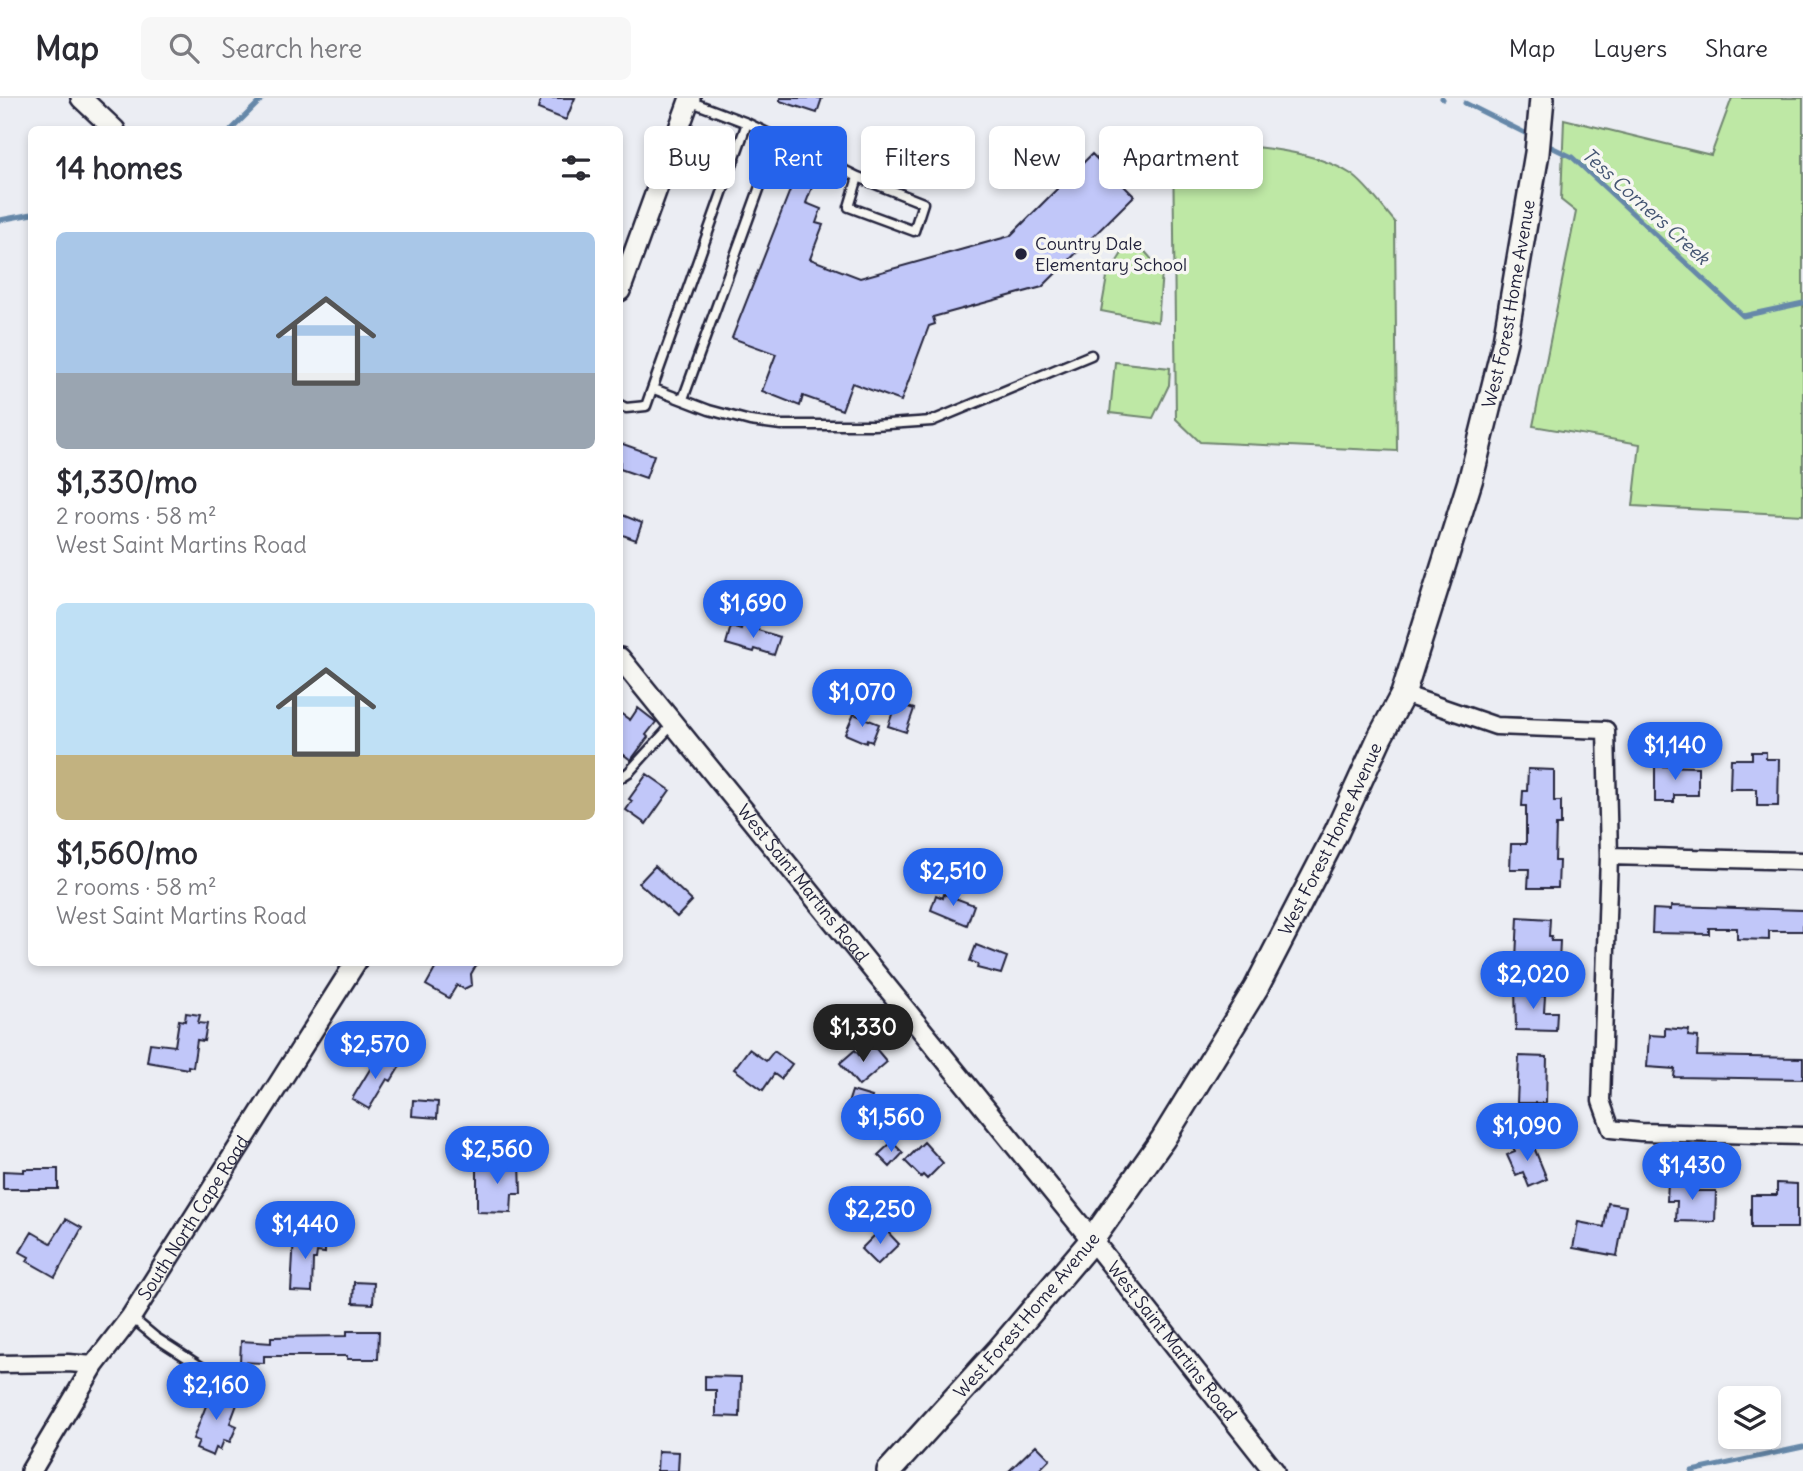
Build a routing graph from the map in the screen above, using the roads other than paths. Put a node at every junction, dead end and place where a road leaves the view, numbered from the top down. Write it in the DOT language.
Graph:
graph roads {
  1 [pos="81,98"];
  2 [pos="1542,98"];
  3 [pos="689,99"];
  4 [pos="747,123"];
  5 [pos="112,126"];
  6 [pos="754,126"];
  7 [pos="847,172"];
  8 [pos="858,177"];
  9 [pos="759,189"];
  10 [pos="623,283"];
  11 [pos="1091,355"];
  12 [pos="654,389"];
  13 [pos="683,399"];
  14 [pos="623,406"];
  15 [pos="623,662"];
  16 [pos="1403,694"];
  17 [pos="673,724"];
  18 [pos="623,776"];
  19 [pos="1609,856"];
  20 [pos="1803,861"];
  21 [pos="353,966"];
  22 [pos="1803,1136"];
  23 [pos="1093,1240"];
  24 [pos="131,1317"];
  25 [pos="0,1364"];
  26 [pos="94,1365"];
  27 [pos="246,1378"];
  28 [pos="1267,1466"];
  29 [pos="31,1471"];
  30 [pos="889,1471"];
  1 -- 5 [label="street"];
  2 -- 16 [label="main road, West Forest Home Avenue"];
  3 -- 4 [label="lane"];
  3 -- 10 [label="street"];
  4 -- 6 [label="lane"];
  4 -- 12 [label="lane"];
  7 -- 8 [label="lane"];
  8 -- 8 [label="lane"];
  9 -- 13 [label="lane"];
  11 -- 13 [label="lane"];
  12 -- 13 [label="lane"];
  12 -- 14 [label="lane"];
  15 -- 17 [label="street, West Saint Martins Road"];
  16 -- 19 [label="street"];
  16 -- 23 [label="main road, West Forest Home Avenue"];
  17 -- 18 [label="lane"];
  17 -- 23 [label="street, West Saint Martins Road"];
  19 -- 20 [label="street"];
  19 -- 22 [label="street"];
  21 -- 24 [label="street, South North Cape Road"];
  23 -- 28 [label="street, West Saint Martins Road"];
  23 -- 30 [label="main road, West Forest Home Avenue"];
  24 -- 26 [label="street, South North Cape Road"];
  24 -- 27 [label="lane"];
  25 -- 26 [label="street"];
  26 -- 29 [label="street, South North Cape Road"];
}
